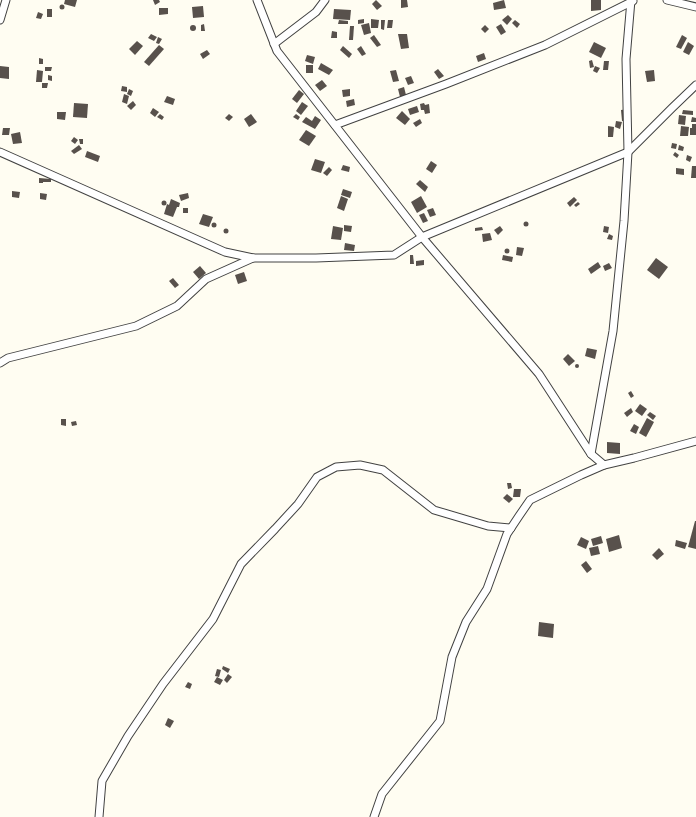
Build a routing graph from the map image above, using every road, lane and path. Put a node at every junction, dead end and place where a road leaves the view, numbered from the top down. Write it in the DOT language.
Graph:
graph roads {
  1 [pos="6,0"];
  2 [pos="257,0"];
  3 [pos="325,0"];
  4 [pos="667,0"];
  5 [pos="632,1"];
  6 [pos="696,7"];
  7 [pos="0,20"];
  8 [pos="274,44"];
  9 [pos="696,85"];
  10 [pos="334,125"];
  11 [pos="0,152"];
  12 [pos="628,152"];
  13 [pos="422,237"];
  14 [pos="253,258"];
  15 [pos="0,363"];
  16 [pos="696,442"];
  17 [pos="591,454"];
  18 [pos="604,465"];
  19 [pos="511,528"];
  20 [pos="99,817"];
  21 [pos="374,817"];
  1 -- 7 [label="street"];
  2 -- 8 [label="street"];
  3 -- 8 [label="street"];
  4 -- 6 [label="street"];
  5 -- 10 [label="street"];
  5 -- 12 [label="street"];
  8 -- 10 [label="street"];
  9 -- 12 [label="street"];
  10 -- 13 [label="street"];
  11 -- 14 [label="street"];
  12 -- 13 [label="street"];
  12 -- 17 [label="street"];
  13 -- 14 [label="street"];
  13 -- 17 [label="street"];
  14 -- 15 [label="street"];
  16 -- 18 [label="street"];
  17 -- 18 [label="street"];
  18 -- 19 [label="street"];
  19 -- 20 [label="street"];
  19 -- 21 [label="street"];
}
